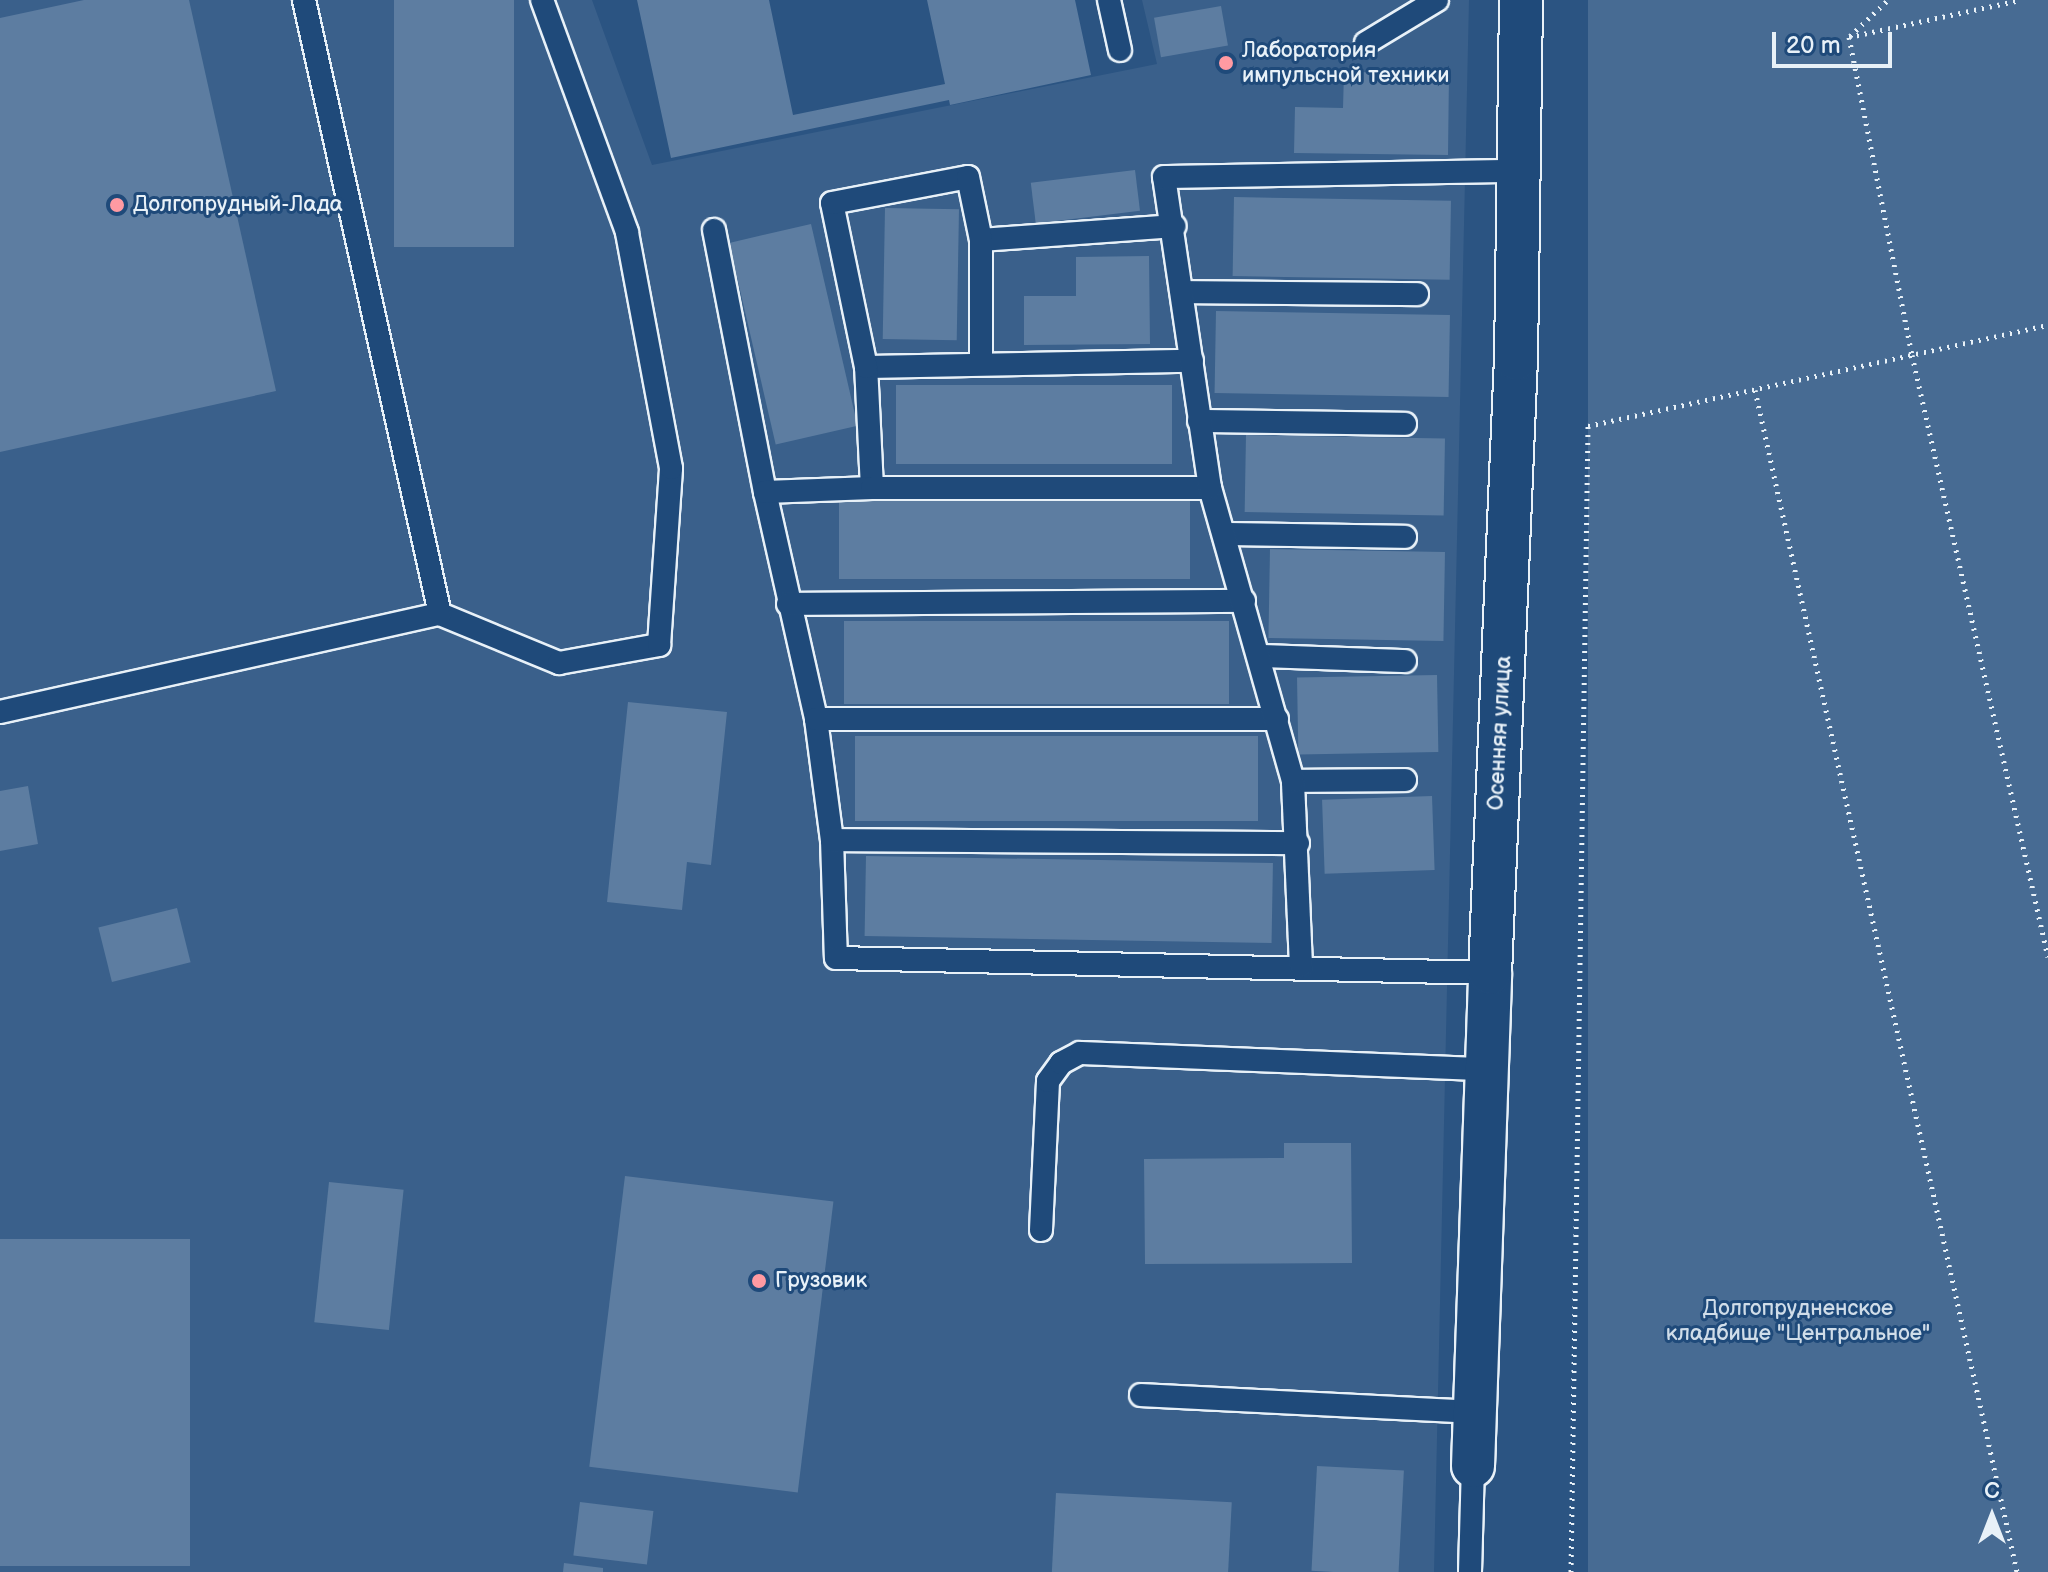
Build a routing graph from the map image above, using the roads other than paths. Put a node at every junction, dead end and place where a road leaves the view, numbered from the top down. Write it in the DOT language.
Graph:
graph roads {
  1 [pos="304,0"];
  2 [pos="542,0"];
  3 [pos="1109,0"];
  4 [pos="1437,0"];
  5 [pos="1521,0"];
  6 [pos="1366,43"];
  7 [pos="1120,50"];
  8 [pos="1520,171"];
  9 [pos="1174,226"];
  10 [pos="714,230"];
  11 [pos="981,240"];
  12 [pos="1183,292"];
  13 [pos="1417,294"];
  14 [pos="1192,361"];
  15 [pos="981,363"];
  16 [pos="866,367"];
  17 [pos="1199,421"];
  18 [pos="1405,424"];
  19 [pos="872,488"];
  20 [pos="1210,488"];
  21 [pos="765,492"];
  22 [pos="1224,534"];
  23 [pos="1405,537"];
  24 [pos="1244,601"];
  25 [pos="788,604"];
  26 [pos="440,614"];
  27 [pos="1260,656"];
  28 [pos="1405,661"];
  29 [pos="0,712"];
  30 [pos="816,719"];
  31 [pos="1277,719"];
  32 [pos="1405,780"];
  33 [pos="1293,781"];
  34 [pos="832,840"];
  35 [pos="1298,843"];
  36 [pos="1301,966"];
  37 [pos="1490,973"];
  38 [pos="1486,1069"];
  39 [pos="1041,1230"];
  40 [pos="1141,1395"];
  41 [pos="1475,1412"];
  42 [pos="1473,1466"];
  43 [pos="1470,1572"];
  1 -- 26 [label="lane"];
  2 -- 26 [label="lane"];
  3 -- 7 [label="lane"];
  4 -- 6 [label="lane"];
  5 -- 8 [label="street, Осенняя улица"];
  8 -- 9 [label="lane"];
  8 -- 37 [label="street, Осенняя улица"];
  9 -- 11 [label="lane"];
  9 -- 12 [label="lane"];
  10 -- 21 [label="lane"];
  11 -- 15 [label="lane"];
  11 -- 16 [label="lane"];
  12 -- 13 [label="lane"];
  12 -- 14 [label="lane"];
  14 -- 15 [label="lane"];
  14 -- 17 [label="lane"];
  15 -- 16 [label="lane"];
  16 -- 19 [label="lane"];
  17 -- 18 [label="lane"];
  17 -- 20 [label="lane"];
  19 -- 20 [label="lane"];
  19 -- 21 [label="lane"];
  20 -- 22 [label="lane"];
  21 -- 25 [label="lane"];
  22 -- 23 [label="lane"];
  22 -- 24 [label="lane"];
  24 -- 25 [label="lane"];
  24 -- 27 [label="lane"];
  25 -- 30 [label="lane"];
  26 -- 29 [label="lane"];
  27 -- 28 [label="lane"];
  27 -- 31 [label="lane"];
  30 -- 31 [label="lane"];
  30 -- 34 [label="lane"];
  31 -- 33 [label="lane"];
  32 -- 33 [label="lane"];
  33 -- 35 [label="lane"];
  34 -- 35 [label="lane"];
  34 -- 36 [label="lane"];
  35 -- 36 [label="lane"];
  36 -- 37 [label="lane"];
  37 -- 38 [label="street, Осенняя улица"];
  38 -- 39 [label="lane"];
  38 -- 41 [label="street, Осенняя улица"];
  40 -- 41 [label="lane"];
  41 -- 42 [label="street, Осенняя улица"];
  42 -- 43 [label="lane"];
}
